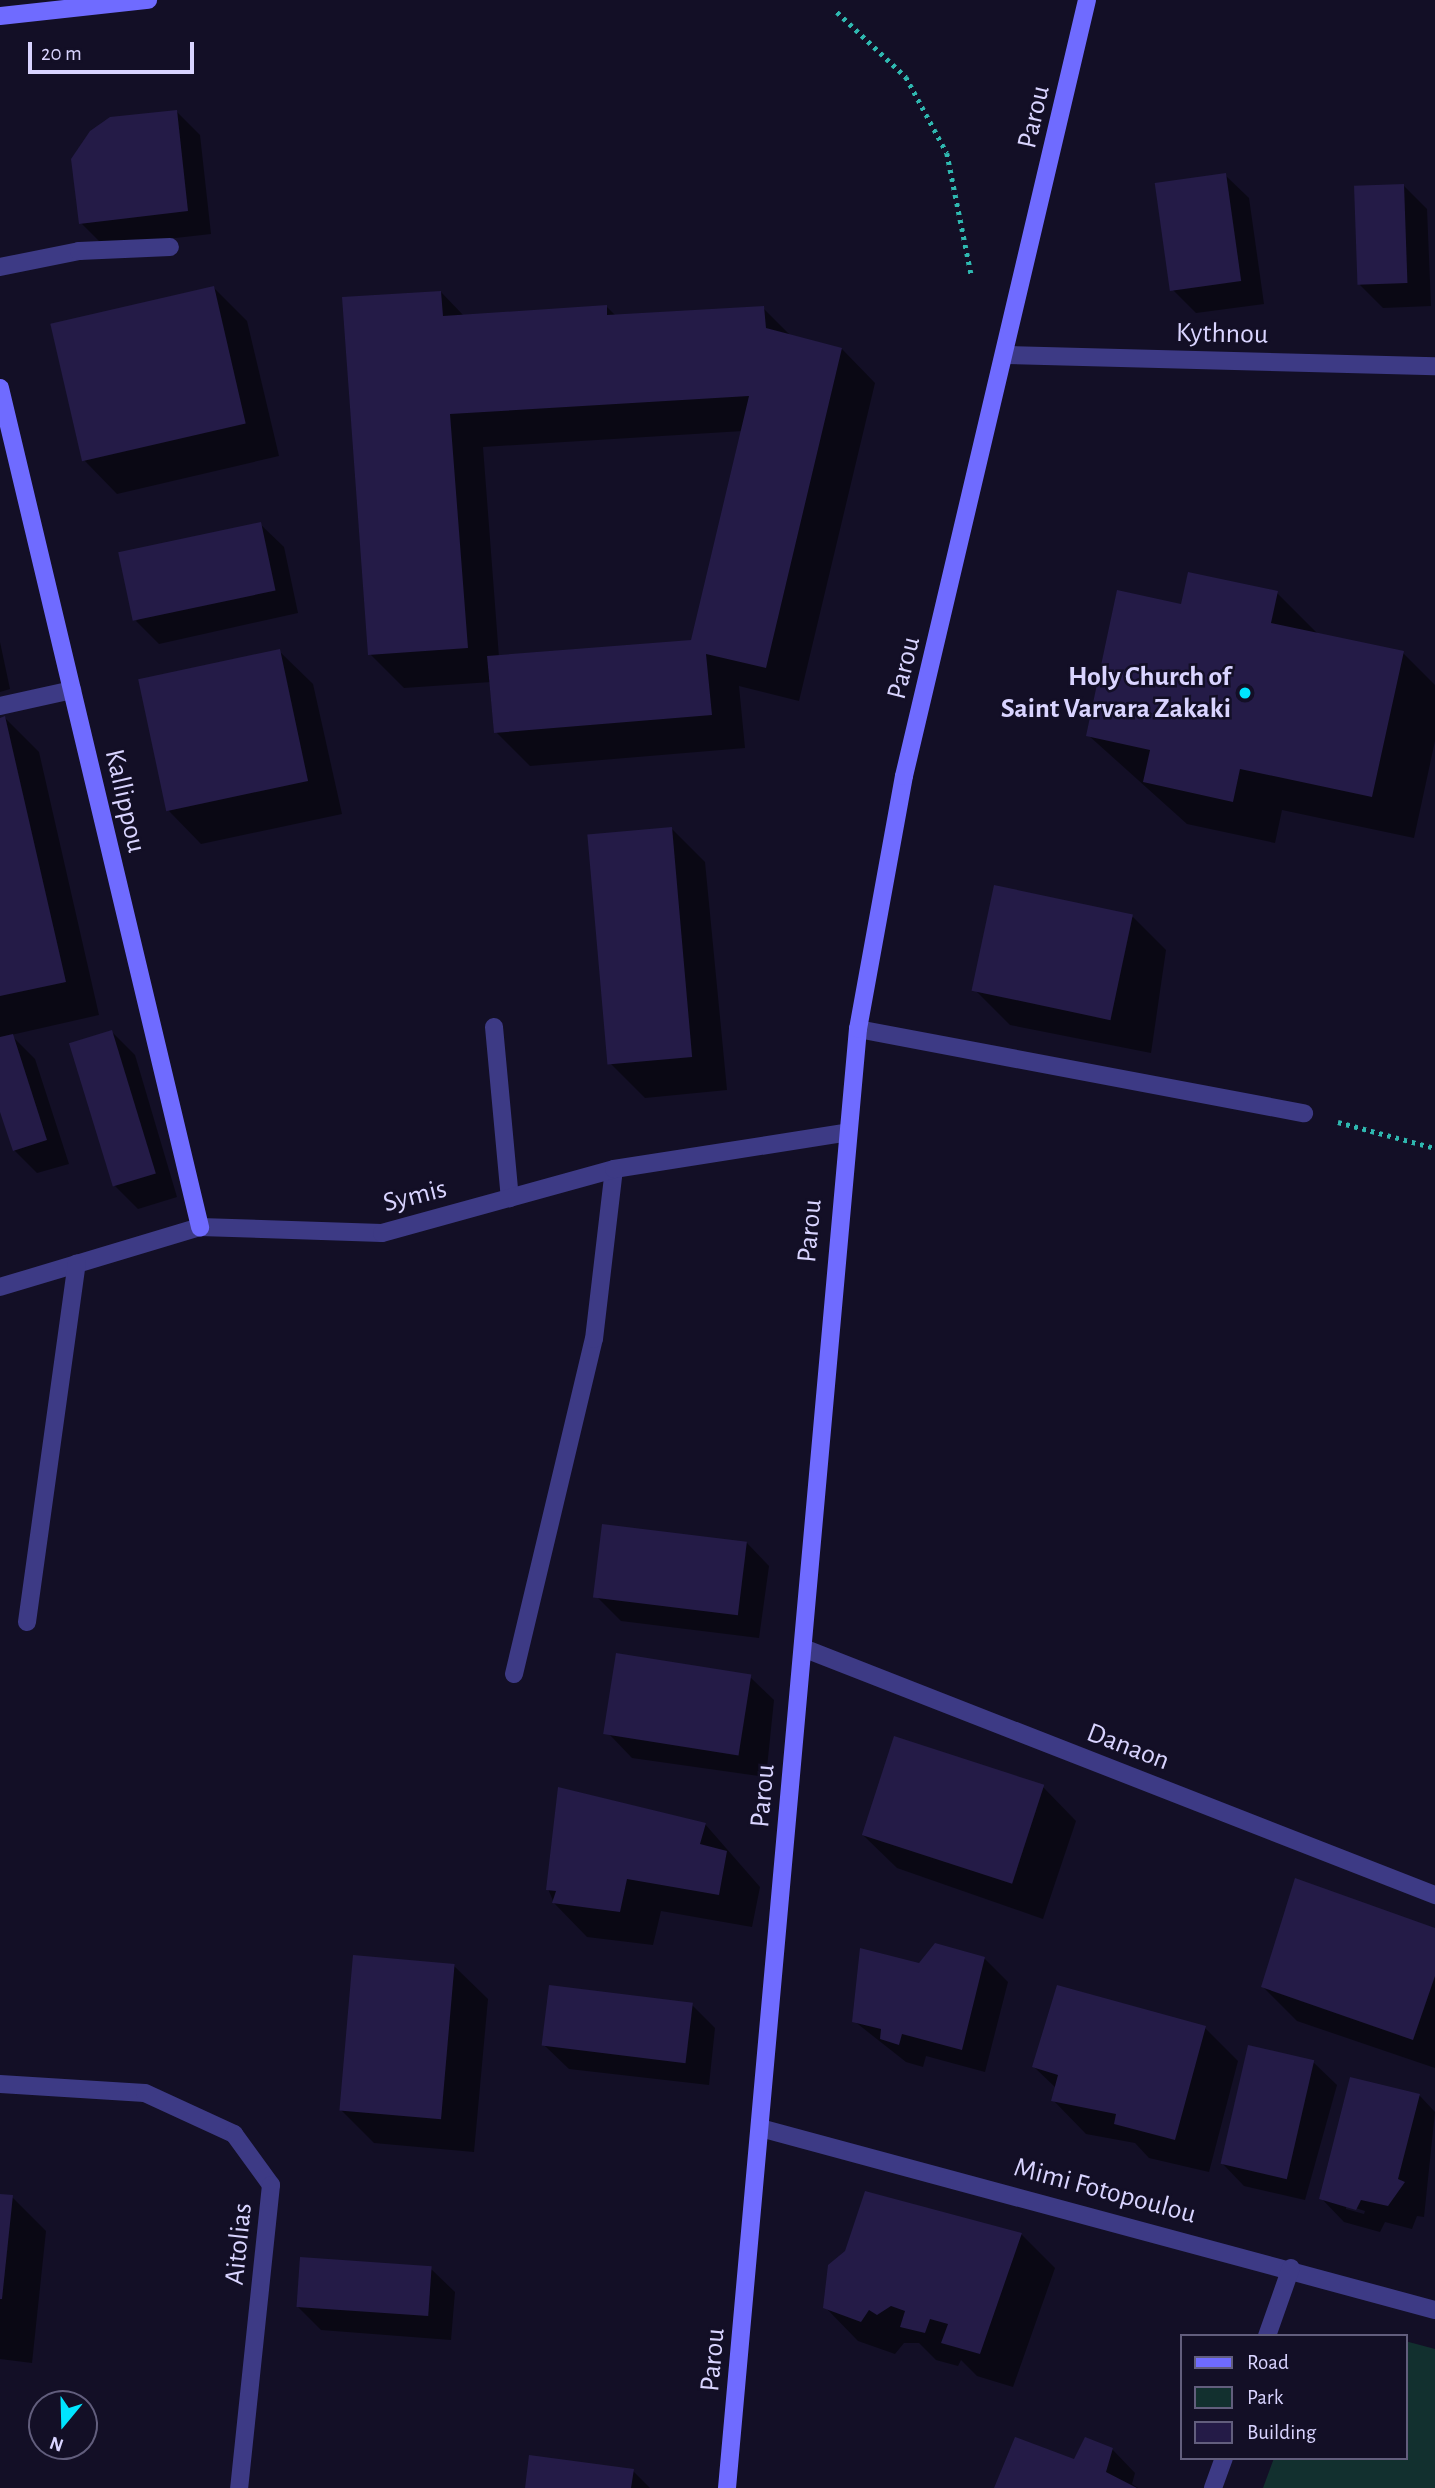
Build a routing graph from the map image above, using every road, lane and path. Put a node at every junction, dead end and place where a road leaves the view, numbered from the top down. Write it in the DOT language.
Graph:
graph roads {
  1 [pos="148,0"];
  2 [pos="1087,0"];
  3 [pos="837,12"];
  4 [pos="0,16"];
  5 [pos="170,247"];
  6 [pos="0,267"];
  7 [pos="972,278"];
  8 [pos="1007,355"];
  9 [pos="1435,366"];
  10 [pos="0,388"];
  11 [pos="72,690"];
  12 [pos="0,706"];
  13 [pos="494,1027"];
  14 [pos="858,1029"];
  15 [pos="1304,1113"];
  16 [pos="844,1133"];
  17 [pos="1435,1148"];
  18 [pos="614,1170"];
  19 [pos="510,1198"];
  20 [pos="200,1227"];
  21 [pos="77,1263"];
  22 [pos="0,1286"];
  23 [pos="27,1622"];
  24 [pos="803,1648"];
  25 [pos="514,1674"];
  26 [pos="1435,1895"];
  27 [pos="0,2084"];
  28 [pos="760,2128"];
  29 [pos="1291,2268"];
  30 [pos="1435,2310"];
  31 [pos="1268,2334"];
  32 [pos="1223,2460"];
  33 [pos="239,2488"];
  34 [pos="727,2488"];
  35 [pos="1213,2488"];
  1 -- 4 [label="street"];
  2 -- 8 [label="street, Parou"];
  3 -- 7 [label="path"];
  5 -- 6 [label="street"];
  8 -- 9 [label="street, Kythnou"];
  8 -- 14 [label="street, Parou"];
  10 -- 11 [label="street, Kallippou"];
  11 -- 12 [label="street"];
  11 -- 20 [label="street, Kallippou"];
  13 -- 19 [label="street"];
  14 -- 15 [label="street"];
  14 -- 16 [label="street, Parou"];
  15 -- 17 [label="path"];
  16 -- 18 [label="street, Symis"];
  16 -- 24 [label="street, Parou"];
  18 -- 19 [label="street, Symis"];
  18 -- 25 [label="street"];
  19 -- 20 [label="street, Symis"];
  20 -- 21 [label="street, Symis"];
  21 -- 22 [label="street, Symis"];
  21 -- 23 [label="street"];
  24 -- 26 [label="street, Danaon"];
  24 -- 28 [label="street, Parou"];
  27 -- 33 [label="street, Aitolias"];
  28 -- 29 [label="street, Mimi Fotopoulou"];
  28 -- 34 [label="street, Parou"];
  29 -- 30 [label="street, Mimi Fotopoulou"];
  29 -- 31 [label="street"];
  32 -- 35 [label="street"];
}
